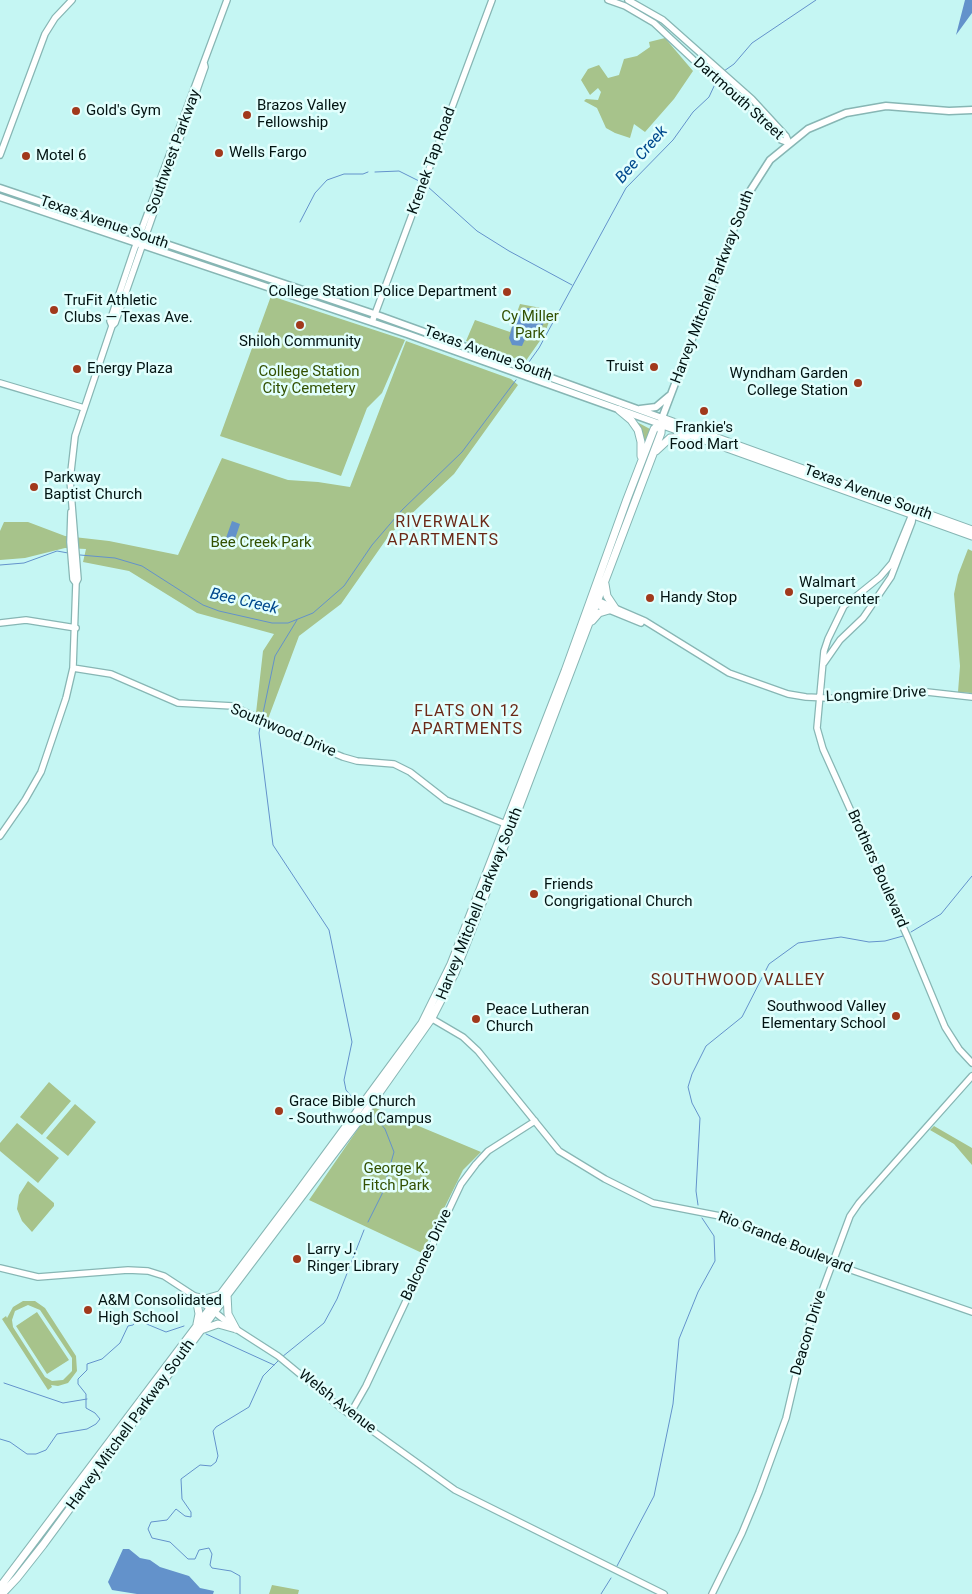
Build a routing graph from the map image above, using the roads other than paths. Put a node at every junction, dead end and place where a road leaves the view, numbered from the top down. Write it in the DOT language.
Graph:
graph roads {
  1 [pos="72,0"];
  2 [pos="227,0"];
  3 [pos="492,0"];
  4 [pos="608,0"];
  5 [pos="628,0"];
  6 [pos="204,63"];
  7 [pos="736,90"];
  8 [pos="185,108"];
  9 [pos="972,110"];
  10 [pos="186,123"];
  11 [pos="174,139"];
  12 [pos="789,143"];
  13 [pos="175,154"];
  14 [pos="0,155"];
  15 [pos="162,172"];
  16 [pos="163,185"];
  17 [pos="0,188"];
  18 [pos="0,197"];
  19 [pos="142,236"];
  20 [pos="139,244"];
  21 [pos="231,266"];
  22 [pos="228,274"];
  23 [pos="374,314"];
  24 [pos="372,322"];
  25 [pos="517,374"];
  26 [pos="549,376"];
  27 [pos="0,383"];
  28 [pos="547,385"];
  29 [pos="574,385"];
  30 [pos="671,394"];
  31 [pos="84,408"];
  32 [pos="637,409"];
  33 [pos="619,410"];
  34 [pos="661,421"];
  35 [pos="696,438"];
  36 [pos="651,457"];
  37 [pos="640,463"];
  38 [pos="913,512"];
  39 [pos="972,530"];
  40 [pos="972,536"];
  41 [pos="606,579"];
  42 [pos="594,601"];
  43 [pos="612,609"];
  44 [pos="0,624"];
  45 [pos="76,628"];
  46 [pos="587,630"];
  47 [pos="822,664"];
  48 [pos="73,668"];
  49 [pos="972,697"];
  50 [pos="819,698"];
  51 [pos="509,825"];
  52 [pos="0,836"];
  53 [pos="429,1017"];
  54 [pos="972,1063"];
  55 [pos="972,1076"];
  56 [pos="535,1121"];
  57 [pos="297,1193"];
  58 [pos="297,1202"];
  59 [pos="831,1262"];
  60 [pos="0,1268"];
  61 [pos="224,1294"];
  62 [pos="196,1297"];
  63 [pos="213,1310"];
  64 [pos="972,1312"];
  65 [pos="198,1329"];
  66 [pos="236,1329"];
  67 [pos="350,1414"];
  68 [pos="0,1587"];
  69 [pos="3,1594"];
  70 [pos="664,1594"];
  71 [pos="712,1594"];
  1 -- 14 [label="street"];
  2 -- 6 [label="street, Southwest Parkway"];
  3 -- 23 [label="street, Krenek Tap Road"];
  4 -- 7 [label="street, Dartmouth Street"];
  5 -- 7 [label="street, Dartmouth Street"];
  6 -- 8 [label="street, Southwest Parkway"];
  6 -- 10 [label="street, Southwest Parkway"];
  7 -- 12 [label="street, Dartmouth Street"];
  8 -- 10 [label="street"];
  8 -- 11 [label="street, Southwest Parkway"];
  9 -- 12 [label="main road, Harvey Mitchell Parkway South"];
  10 -- 13 [label="street, Southwest Parkway"];
  11 -- 13 [label="street"];
  11 -- 15 [label="street, Southwest Parkway"];
  12 -- 30 [label="main road, Harvey Mitchell Parkway South"];
  13 -- 16 [label="street, Southwest Parkway"];
  15 -- 16 [label="street"];
  15 -- 19 [label="street, Southwest Parkway"];
  16 -- 19 [label="street, Southwest Parkway"];
  17 -- 19 [label="main road, Texas Avenue South"];
  18 -- 20 [label="main road, Texas Avenue South"];
  19 -- 20 [label="street, Southwest Parkway"];
  19 -- 21 [label="main road, Texas Avenue South"];
  20 -- 22 [label="main road, Texas Avenue South"];
  20 -- 31 [label="street, Southwest Parkway"];
  21 -- 22 [label="main road"];
  21 -- 23 [label="main road, Texas Avenue South"];
  22 -- 24 [label="main road, Texas Avenue South"];
  23 -- 24 [label="street, Krenek Tap Road"];
  23 -- 26 [label="main road, Texas Avenue South"];
  24 -- 25 [label="main road, Texas Avenue South"];
  25 -- 26 [label="main road"];
  25 -- 28 [label="main road, Texas Avenue South"];
  26 -- 29 [label="main road, Texas Avenue South"];
  27 -- 31 [label="street"];
  28 -- 29 [label="main road"];
  28 -- 33 [label="main road, Texas Avenue South"];
  29 -- 32 [label="main road, Texas Avenue South"];
  30 -- 32 [label="main road"];
  30 -- 34 [label="main road, Harvey Mitchell Parkway South"];
  31 -- 45 [label="street, Southwest Parkway"];
  32 -- 34 [label="main road, Texas Avenue South"];
  33 -- 34 [label="main road, Texas Avenue South"];
  33 -- 37 [label="highway"];
  34 -- 35 [label="highway, Texas Avenue South"];
  34 -- 36 [label="highway, Harvey Mitchell Parkway South"];
  34 -- 37 [label="highway, Harvey Mitchell Parkway South"];
  34 -- 38 [label="highway, Texas Avenue South"];
  35 -- 36 [label="highway"];
  35 -- 38 [label="highway, Texas Avenue South"];
  36 -- 41 [label="highway, Harvey Mitchell Parkway South"];
  37 -- 42 [label="highway, Harvey Mitchell Parkway South"];
  38 -- 39 [label="highway, Texas Avenue South"];
  38 -- 40 [label="highway, Texas Avenue South"];
  38 -- 47 [label="street"];
  38 -- 47 [label="street, Brothers Boulevard"];
  41 -- 42 [label="highway, Harvey Mitchell Parkway South"];
  41 -- 43 [label="highway"];
  42 -- 43 [label="street, Longmire Drive"];
  42 -- 46 [label="highway, Harvey Mitchell Parkway South"];
  42 -- 51 [label="highway, Harvey Mitchell Parkway South"];
  43 -- 46 [label="highway"];
  43 -- 50 [label="street, Longmire Drive"];
  44 -- 45 [label="street"];
  45 -- 48 [label="street, Southwest Parkway"];
  46 -- 51 [label="highway, Harvey Mitchell Parkway South"];
  47 -- 50 [label="street, Brothers Boulevard"];
  48 -- 51 [label="street, Southwood Drive"];
  48 -- 52 [label="street, Southwest Parkway"];
  49 -- 50 [label="street, Longmire Drive"];
  50 -- 54 [label="street, Brothers Boulevard"];
  51 -- 53 [label="highway, Harvey Mitchell Parkway South"];
  53 -- 56 [label="street, Rio Grande Boulevard"];
  53 -- 57 [label="highway, Harvey Mitchell Parkway South"];
  53 -- 58 [label="highway, Harvey Mitchell Parkway South"];
  55 -- 59 [label="street, Deacon Drive"];
  56 -- 59 [label="street, Rio Grande Boulevard"];
  56 -- 67 [label="street, Balcones Drive"];
  57 -- 58 [label="highway"];
  57 -- 61 [label="highway, Harvey Mitchell Parkway South"];
  58 -- 61 [label="highway, Harvey Mitchell Parkway South"];
  59 -- 64 [label="street, Rio Grande Boulevard"];
  59 -- 71 [label="street, Deacon Drive"];
  60 -- 62 [label="street, Welsh Avenue"];
  61 -- 62 [label="highway"];
  61 -- 63 [label="highway, Harvey Mitchell Parkway South"];
  61 -- 66 [label="highway"];
  62 -- 63 [label="street, Welsh Avenue"];
  62 -- 65 [label="highway"];
  63 -- 65 [label="highway, Harvey Mitchell Parkway South"];
  63 -- 66 [label="street, Welsh Avenue"];
  65 -- 66 [label="highway"];
  65 -- 68 [label="highway, Harvey Mitchell Parkway South"];
  65 -- 69 [label="highway, Harvey Mitchell Parkway South"];
  66 -- 67 [label="street, Welsh Avenue"];
  67 -- 70 [label="street, Welsh Avenue"];
}
